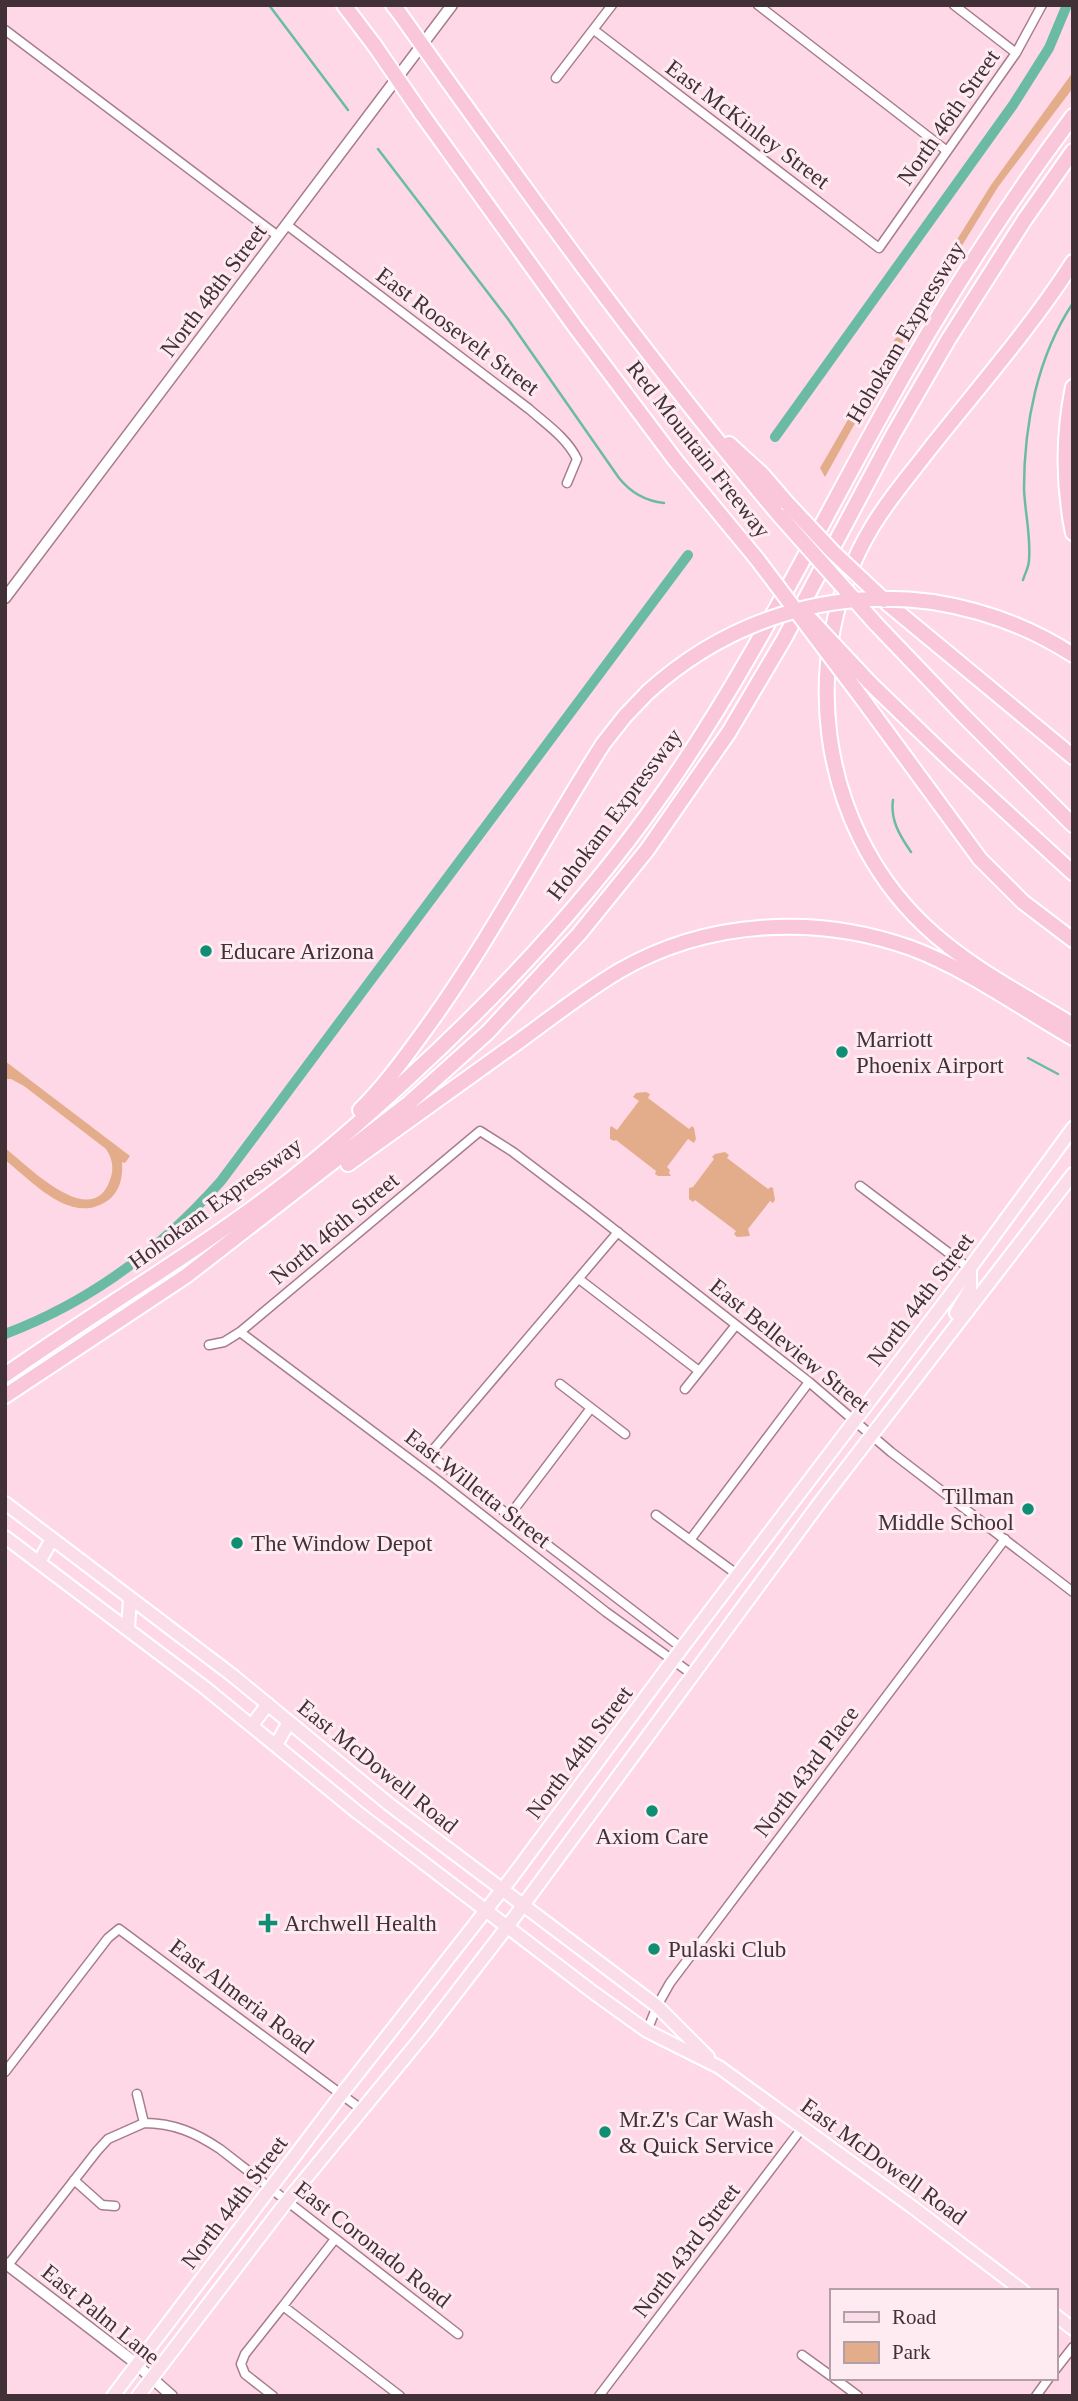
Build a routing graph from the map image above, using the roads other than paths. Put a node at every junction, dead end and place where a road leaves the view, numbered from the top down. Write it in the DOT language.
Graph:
graph roads {
  1 [pos="344,5"];
  2 [pos="452,5"];
  3 [pos="612,5"];
  4 [pos="758,5"];
  5 [pos="954,5"];
  6 [pos="1042,5"];
  7 [pos="396,8"];
  8 [pos="5,30"];
  9 [pos="594,30"];
  10 [pos="1016,53"];
  11 [pos="556,78"];
  12 [pos="1073,116"];
  13 [pos="947,151"];
  14 [pos="1073,152"];
  15 [pos="287,225"];
  16 [pos="278,236"];
  17 [pos="879,248"];
  18 [pos="1073,262"];
  19 [pos="1073,387"];
  20 [pos="567,483"];
  21 [pos="783,509"];
  22 [pos="1073,533"];
  23 [pos="757,559"];
  24 [pos="5,598"];
  25 [pos="1073,655"];
  26 [pos="1073,757"];
  27 [pos="1073,825"];
  28 [pos="1073,873"];
  29 [pos="1073,941"];
  30 [pos="1071,1030"];
  31 [pos="1073,1128"];
  32 [pos="480,1131"];
  33 [pos="1073,1174"];
  34 [pos="860,1186"];
  35 [pos="228,1223"];
  36 [pos="618,1232"];
  37 [pos="1002,1264"];
  38 [pos="970,1269"];
  39 [pos="186,1276"];
  40 [pos="579,1279"];
  41 [pos="736,1325"];
  42 [pos="240,1332"];
  43 [pos="51,1343"];
  44 [pos="209,1345"];
  45 [pos="925,1365"];
  46 [pos="5,1366"];
  47 [pos="699,1371"];
  48 [pos="5,1375"];
  49 [pos="809,1382"];
  50 [pos="560,1384"];
  51 [pos="685,1389"];
  52 [pos="5,1396"];
  53 [pos="591,1408"];
  54 [pos="855,1420"];
  55 [pos="625,1434"];
  56 [pos="870,1435"];
  57 [pos="5,1503"];
  58 [pos="5,1513"];
  59 [pos="656,1515"];
  60 [pos="509,1516"];
  61 [pos="36,1527"];
  62 [pos="5,1536"];
  63 [pos="52,1539"];
  64 [pos="1005,1539"];
  65 [pos="690,1540"];
  66 [pos="39,1562"];
  67 [pos="738,1575"];
  68 [pos="1073,1592"];
  69 [pos="130,1598"];
  70 [pos="128,1629"];
  71 [pos="682,1648"];
  72 [pos="673,1661"];
  73 [pos="692,1674"];
  74 [pos="268,1704"];
  75 [pos="289,1722"];
  76 [pos="252,1725"];
  77 [pos="276,1745"];
  78 [pos="502,1890"];
  79 [pos="523,1905"];
  80 [pos="486,1910"];
  81 [pos="507,1927"];
  82 [pos="657,2006"];
  83 [pos="648,2031"];
  84 [pos="719,2067"];
  85 [pos="5,2072"];
  86 [pos="137,2094"];
  87 [pos="341,2095"];
  88 [pos="361,2109"];
  89 [pos="144,2123"];
  90 [pos="803,2127"];
  91 [pos="74,2180"];
  92 [pos="271,2188"];
  93 [pos="287,2201"];
  94 [pos="115,2206"];
  95 [pos="335,2239"];
  96 [pos="7,2264"];
  97 [pos="1020,2289"];
  98 [pos="283,2306"];
  99 [pos="1057,2317"];
  100 [pos="1073,2329"];
  101 [pos="458,2334"];
  102 [pos="1073,2347"];
  103 [pos="802,2355"];
  104 [pos="136,2365"];
  105 [pos="1057,2367"];
  106 [pos="830,2375"];
  107 [pos="151,2379"];
  108 [pos="837,2380"];
  109 [pos="1048,2380"];
  110 [pos="113,2396"];
  111 [pos="138,2396"];
  112 [pos="172,2396"];
  113 [pos="273,2396"];
  114 [pos="400,2396"];
  115 [pos="599,2396"];
  116 [pos="858,2396"];
  117 [pos="1036,2396"];
  1 -- 23 [label="highway, Red Mountain Freeway, bridge"];
  2 -- 15 [label="street, North 48th Street"];
  3 -- 9 [label="street"];
  4 -- 13 [label="street"];
  5 -- 10 [label="street"];
  6 -- 10 [label="street, North 46th Street"];
  7 -- 21 [label="highway, Red Mountain Freeway, bridge"];
  8 -- 16 [label="street"];
  9 -- 11 [label="street"];
  9 -- 17 [label="street, East McKinley Street"];
  10 -- 13 [label="street, North 46th Street"];
  12 -- 35 [label="highway, Hohokam Expressway"];
  13 -- 17 [label="street, North 46th Street"];
  14 -- 39 [label="highway, Hohokam Expressway"];
  15 -- 16 [label="street, North 48th Street"];
  15 -- 20 [label="street, East Roosevelt Street"];
  16 -- 24 [label="street, North 48th Street"];
  18 -- 30 [label="highway"];
  19 -- 22 [label="highway"];
  21 -- 26 [label="highway, bridge"];
  21 -- 27 [label="highway, Red Mountain Freeway, bridge"];
  23 -- 28 [label="highway, Red Mountain Freeway, bridge"];
  23 -- 29 [label="highway, bridge"];
  25 -- 35 [label="highway, bridge"];
  30 -- 39 [label="highway"];
  31 -- 38 [label="main road, North 44th Street"];
  32 -- 36 [label="street, East Belleview Street"];
  32 -- 42 [label="street, North 46th Street"];
  33 -- 37 [label="main road, North 44th Street"];
  34 -- 38 [label="street"];
  35 -- 43 [label="highway, Hohokam Expressway"];
  36 -- 40 [label="street"];
  36 -- 41 [label="street, East Belleview Street"];
  37 -- 38 [label="main road"];
  37 -- 45 [label="main road, North 44th Street"];
  38 -- 45 [label="main road"];
  38 -- 54 [label="main road, North 44th Street"];
  39 -- 52 [label="highway, Hohokam Expressway"];
  40 -- 47 [label="street"];
  40 -- 60 [label="street"];
  41 -- 47 [label="street"];
  41 -- 49 [label="street, East Belleview Street"];
  42 -- 44 [label="street, North 46th Street"];
  42 -- 72 [label="street, East Willetta Street"];
  43 -- 46 [label="highway"];
  43 -- 48 [label="highway, Hohokam Expressway"];
  45 -- 56 [label="main road, North 44th Street"];
  47 -- 51 [label="street"];
  49 -- 54 [label="street, East Belleview Street"];
  49 -- 65 [label="street"];
  50 -- 53 [label="street"];
  53 -- 55 [label="street"];
  53 -- 60 [label="street"];
  54 -- 56 [label="street, East Belleview Street"];
  54 -- 67 [label="main road, North 44th Street"];
  56 -- 64 [label="street, East Belleview Street"];
  56 -- 73 [label="main road, North 44th Street"];
  57 -- 61 [label="main road, East McDowell Road"];
  58 -- 61 [label="main road"];
  59 -- 65 [label="street"];
  60 -- 71 [label="street"];
  61 -- 63 [label="main road, East McDowell Road"];
  62 -- 66 [label="main road, East McDowell Road"];
  63 -- 66 [label="main road"];
  63 -- 69 [label="main road, East McDowell Road"];
  64 -- 68 [label="street, East Belleview Street"];
  64 -- 82 [label="street, North 43rd Place"];
  65 -- 67 [label="street"];
  66 -- 70 [label="main road, East McDowell Road"];
  67 -- 71 [label="main road, North 44th Street"];
  69 -- 70 [label="main road"];
  69 -- 74 [label="main road, East McDowell Road"];
  70 -- 76 [label="main road, East McDowell Road"];
  71 -- 72 [label="main road, North 44th Street"];
  72 -- 73 [label="street, East Willetta Street"];
  72 -- 78 [label="main road, North 44th Street"];
  73 -- 79 [label="main road, North 44th Street"];
  74 -- 75 [label="main road, East McDowell Road"];
  74 -- 76 [label="main road"];
  75 -- 77 [label="main road"];
  75 -- 78 [label="main road, East McDowell Road"];
  76 -- 77 [label="main road, East McDowell Road"];
  77 -- 80 [label="main road, East McDowell Road"];
  78 -- 79 [label="main road, East McDowell Road"];
  78 -- 80 [label="main road, North 44th Street"];
  79 -- 81 [label="main road, North 44th Street"];
  79 -- 82 [label="main road, East McDowell Road"];
  80 -- 81 [label="main road, East McDowell Road"];
  80 -- 87 [label="main road, North 44th Street"];
  81 -- 83 [label="main road, East McDowell Road"];
  81 -- 88 [label="main road, North 44th Street"];
  82 -- 83 [label="street, North 43rd Place"];
  82 -- 84 [label="main road, East McDowell Road"];
  83 -- 84 [label="main road, East McDowell Road"];
  84 -- 90 [label="main road, East McDowell Road"];
  85 -- 87 [label="street, East Almeria Road"];
  86 -- 89 [label="street"];
  87 -- 88 [label="street, East Almeria Road"];
  87 -- 92 [label="main road, North 44th Street"];
  88 -- 93 [label="main road, North 44th Street"];
  89 -- 91 [label="street"];
  89 -- 92 [label="street, East Coronado Road"];
  90 -- 97 [label="main road, East McDowell Road"];
  90 -- 115 [label="street, North 43rd Street"];
  91 -- 94 [label="street"];
  91 -- 96 [label="street"];
  92 -- 93 [label="street, East Coronado Road"];
  92 -- 104 [label="main road, North 44th Street"];
  93 -- 95 [label="street, East Coronado Road"];
  93 -- 107 [label="main road, North 44th Street"];
  95 -- 98 [label="street"];
  95 -- 101 [label="street, East Coronado Road"];
  96 -- 104 [label="street, East Palm Lane"];
  98 -- 113 [label="street"];
  98 -- 114 [label="street"];
  99 -- 100 [label="main road"];
  102 -- 105 [label="street"];
  103 -- 106 [label="street"];
  104 -- 107 [label="street, East Palm Lane"];
  104 -- 110 [label="main road, North 44th Street"];
  107 -- 111 [label="main road, North 44th Street"];
  107 -- 112 [label="street, East Palm Lane"];
  108 -- 116 [label="street"];
  109 -- 117 [label="street"];
}
